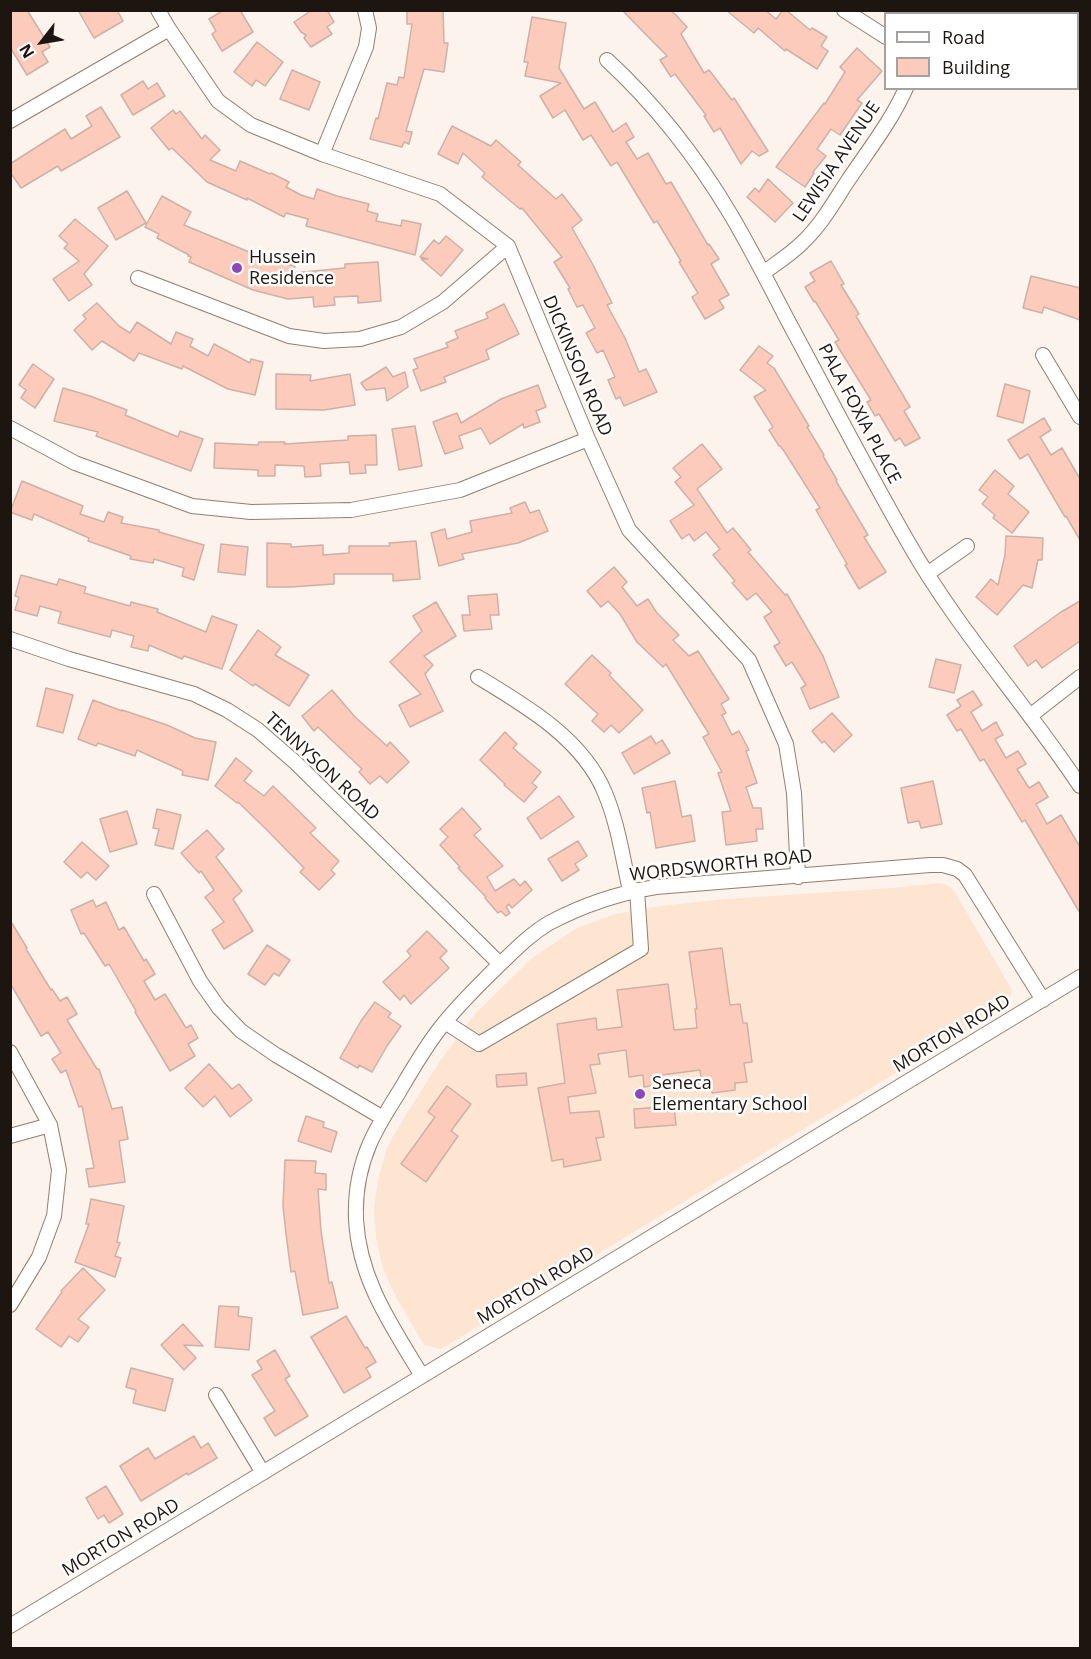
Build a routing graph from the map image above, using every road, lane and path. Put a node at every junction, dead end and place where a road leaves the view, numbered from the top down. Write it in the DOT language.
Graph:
graph roads {
  1 [pos="158,10"];
  2 [pos="365,10"];
  3 [pos="844,10"];
  4 [pos="169,29"];
  5 [pos="884,37"];
  6 [pos="607,60"];
  7 [pos="905,90"];
  8 [pos="12,118"];
  9 [pos="322,154"];
  10 [pos="508,246"];
  11 [pos="763,273"];
  12 [pos="138,279"];
  13 [pos="1043,355"];
  14 [pos="1080,417"];
  15 [pos="10,428"];
  16 [pos="588,440"];
  17 [pos="967,546"];
  18 [pos="927,574"];
  19 [pos="10,639"];
  20 [pos="478,677"];
  21 [pos="1080,677"];
  22 [pos="1030,716"];
  23 [pos="1080,786"];
  24 [pos="798,877"];
  25 [pos="633,891"];
  26 [pos="154,894"];
  27 [pos="500,964"];
  28 [pos="1080,977"];
  29 [pos="1043,1000"];
  30 [pos="446,1022"];
  31 [pos="10,1052"];
  32 [pos="383,1118"];
  33 [pos="50,1125"];
  34 [pos="10,1136"];
  35 [pos="10,1305"];
  36 [pos="422,1376"];
  37 [pos="216,1395"];
  38 [pos="263,1473"];
  39 [pos="10,1626"];
  1 -- 4 [label="street"];
  2 -- 9 [label="street"];
  3 -- 5 [label="street"];
  4 -- 8 [label="street"];
  4 -- 9 [label="street"];
  6 -- 11 [label="street, PALA FOXIA PLACE"];
  7 -- 11 [label="street, LEWISIA AVENUE"];
  9 -- 10 [label="street"];
  10 -- 12 [label="street"];
  10 -- 16 [label="street, DICKINSON ROAD"];
  11 -- 18 [label="street, PALA FOXIA PLACE"];
  13 -- 14 [label="street"];
  15 -- 16 [label="street"];
  16 -- 24 [label="street, DICKINSON ROAD"];
  17 -- 18 [label="street"];
  18 -- 22 [label="street, PALA FOXIA PLACE"];
  19 -- 27 [label="street, TENNYSON ROAD"];
  20 -- 25 [label="street"];
  21 -- 22 [label="street"];
  22 -- 23 [label="street, PALA FOXIA PLACE"];
  24 -- 25 [label="street, WORDSWORTH ROAD"];
  24 -- 29 [label="street, WORDSWORTH ROAD"];
  25 -- 27 [label="street, WORDSWORTH ROAD"];
  25 -- 30 [label="street"];
  26 -- 32 [label="street"];
  27 -- 30 [label="street, WORDSWORTH ROAD"];
  28 -- 29 [label="street, MORTON ROAD"];
  29 -- 36 [label="street, MORTON ROAD"];
  30 -- 32 [label="street, WORDSWORTH ROAD"];
  31 -- 33 [label="street"];
  32 -- 36 [label="street, WORDSWORTH ROAD"];
  33 -- 34 [label="street"];
  33 -- 35 [label="street"];
  36 -- 38 [label="street, MORTON ROAD"];
  37 -- 38 [label="street"];
  38 -- 39 [label="street, MORTON ROAD"];
}
